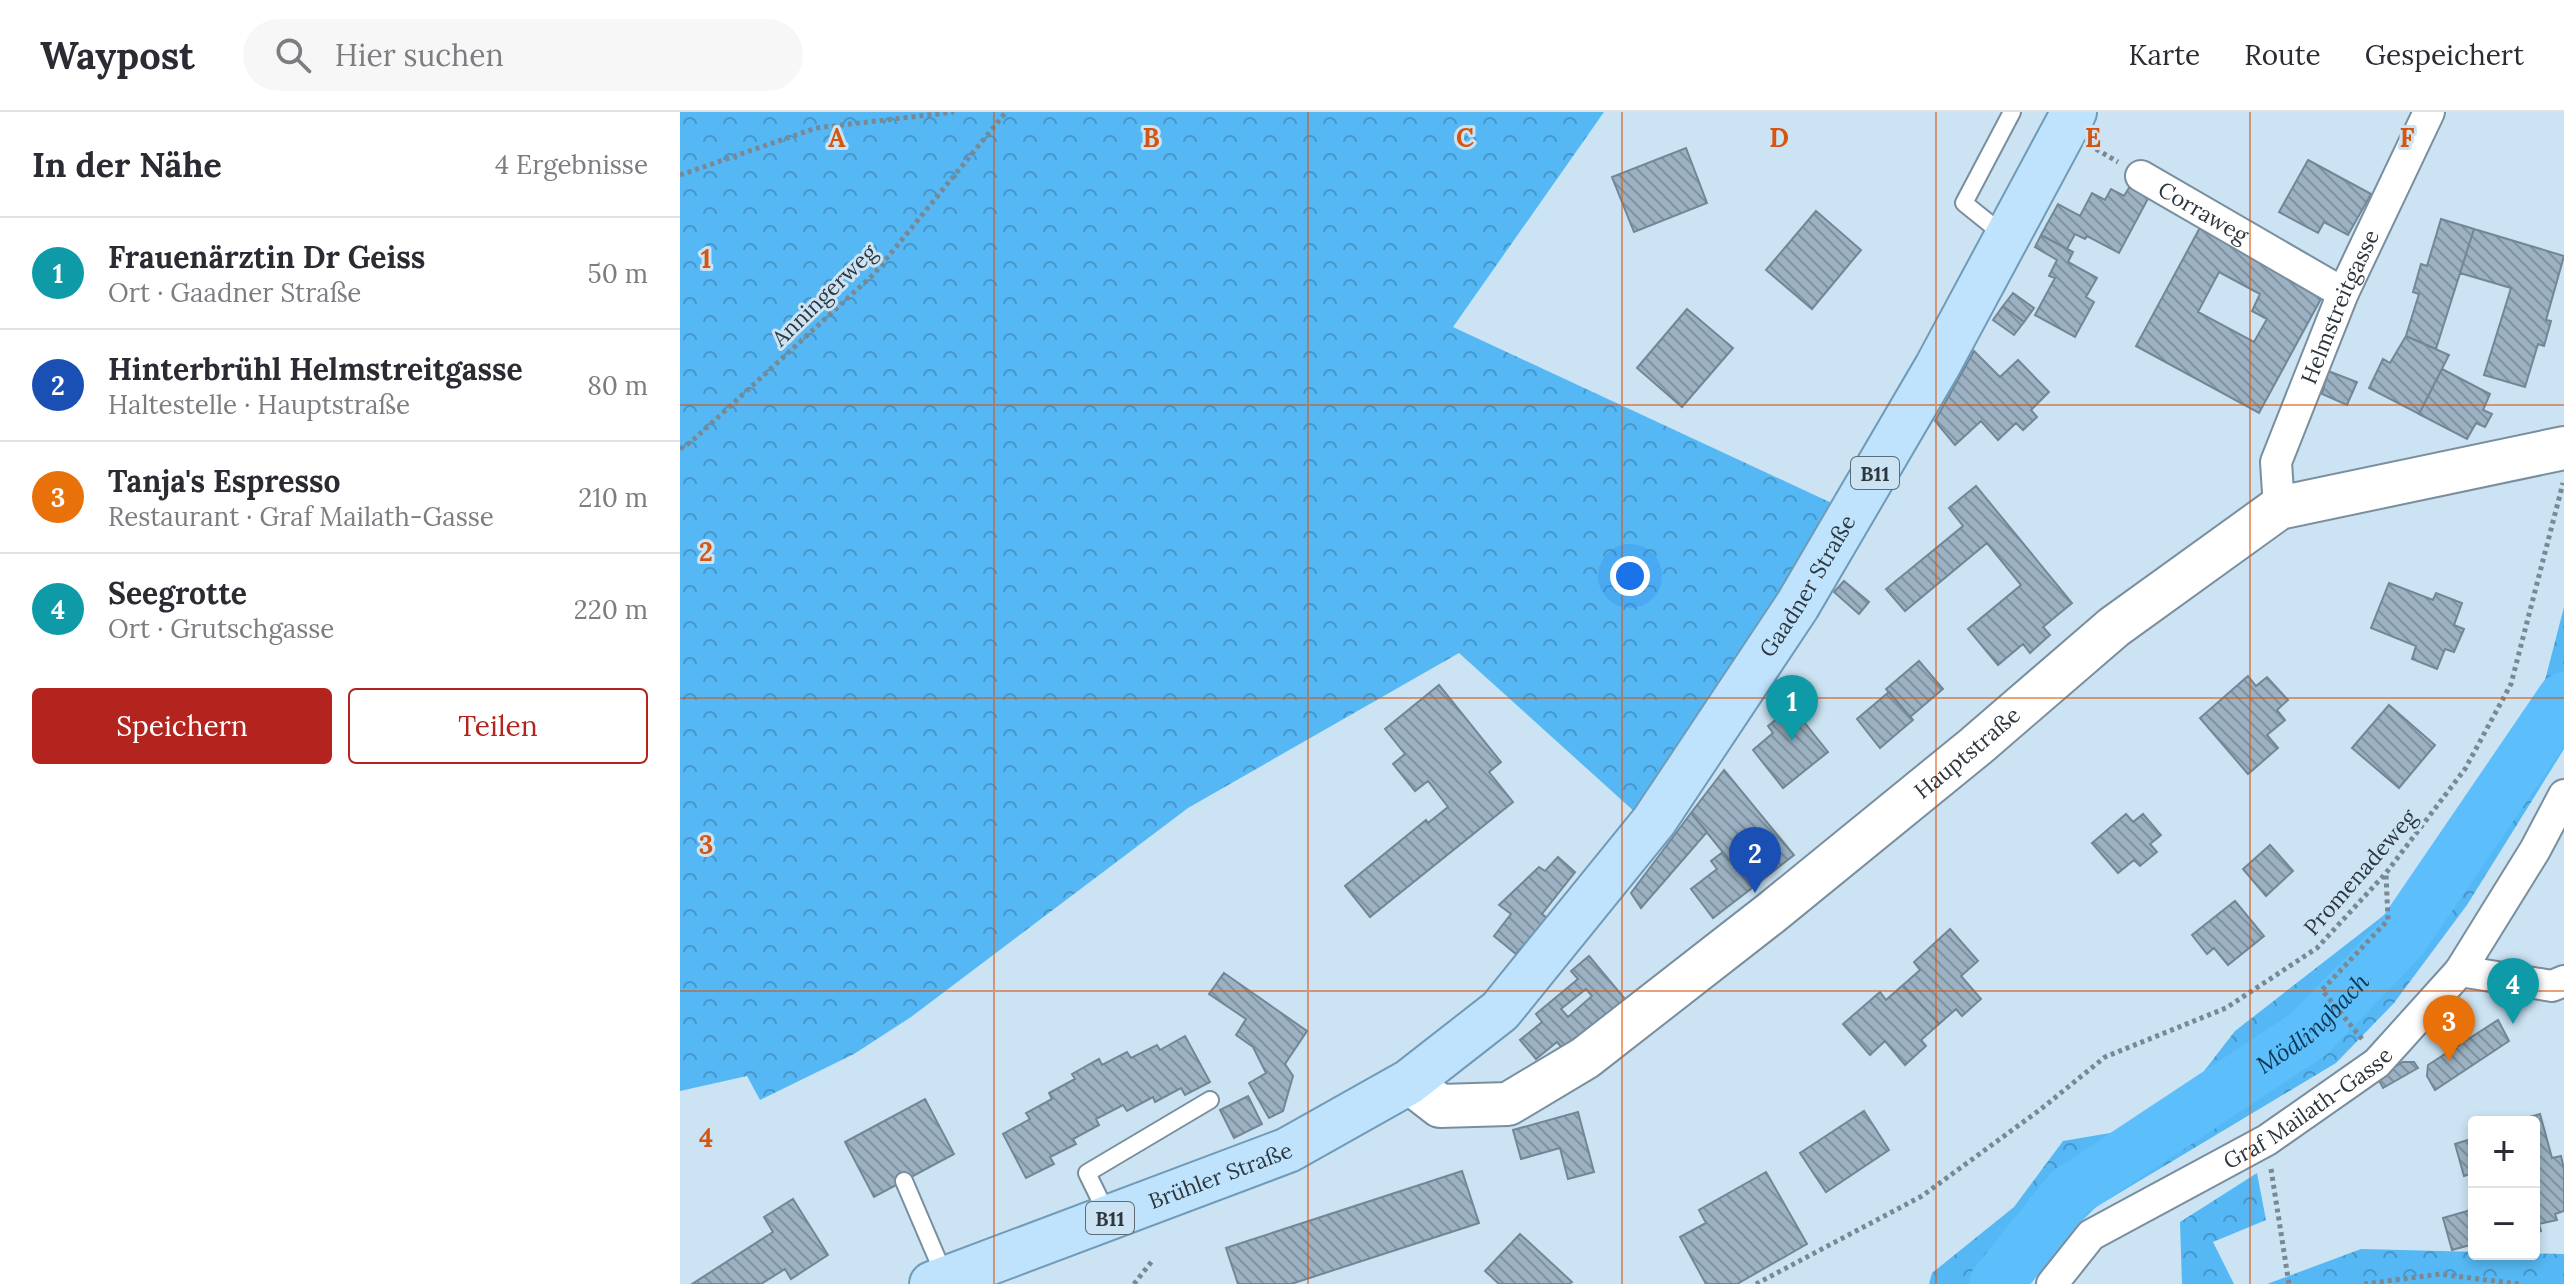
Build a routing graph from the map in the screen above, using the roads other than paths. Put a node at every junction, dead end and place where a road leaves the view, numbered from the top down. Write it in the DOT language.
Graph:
graph roads {
  1 [pos="2012,112"];
  2 [pos="2429,112"];
  3 [pos="2069,121"];
  4 [pos="2141,176"];
  5 [pos="2007,237"];
  6 [pos="2343,293"];
  7 [pos="2564,448"];
  8 [pos="2279,508"];
  9 [pos="2564,795"];
  10 [pos="2460,971"];
  11 [pos="2564,981"];
  12 [pos="1409,1082"];
  13 [pos="1210,1100"];
  14 [pos="904,1181"];
  15 [pos="1109,1219"];
  16 [pos="938,1281"];
  17 [pos="2052,1284"];
  1 -- 5 [label="lane"];
  2 -- 6 [label="street, Helmstreitgasse"];
  3 -- 5 [label="main road, Gaadner Straße / B11"];
  4 -- 6 [label="street, Corraweg"];
  5 -- 12 [label="main road, Gaadner Straße / B11"];
  6 -- 8 [label="street, Helmstreitgasse"];
  7 -- 8 [label="street, Hauptstraße"];
  8 -- 12 [label="street, Hauptstraße"];
  9 -- 10 [label="street, Graf Mailath-Gasse"];
  10 -- 11 [label="street"];
  10 -- 17 [label="street, Graf Mailath-Gasse"];
  12 -- 15 [label="main road, Brühler Straße / B11"];
  13 -- 15 [label="lane"];
  14 -- 16 [label="lane"];
  15 -- 16 [label="main road, Brühler Straße / B11"];
}
